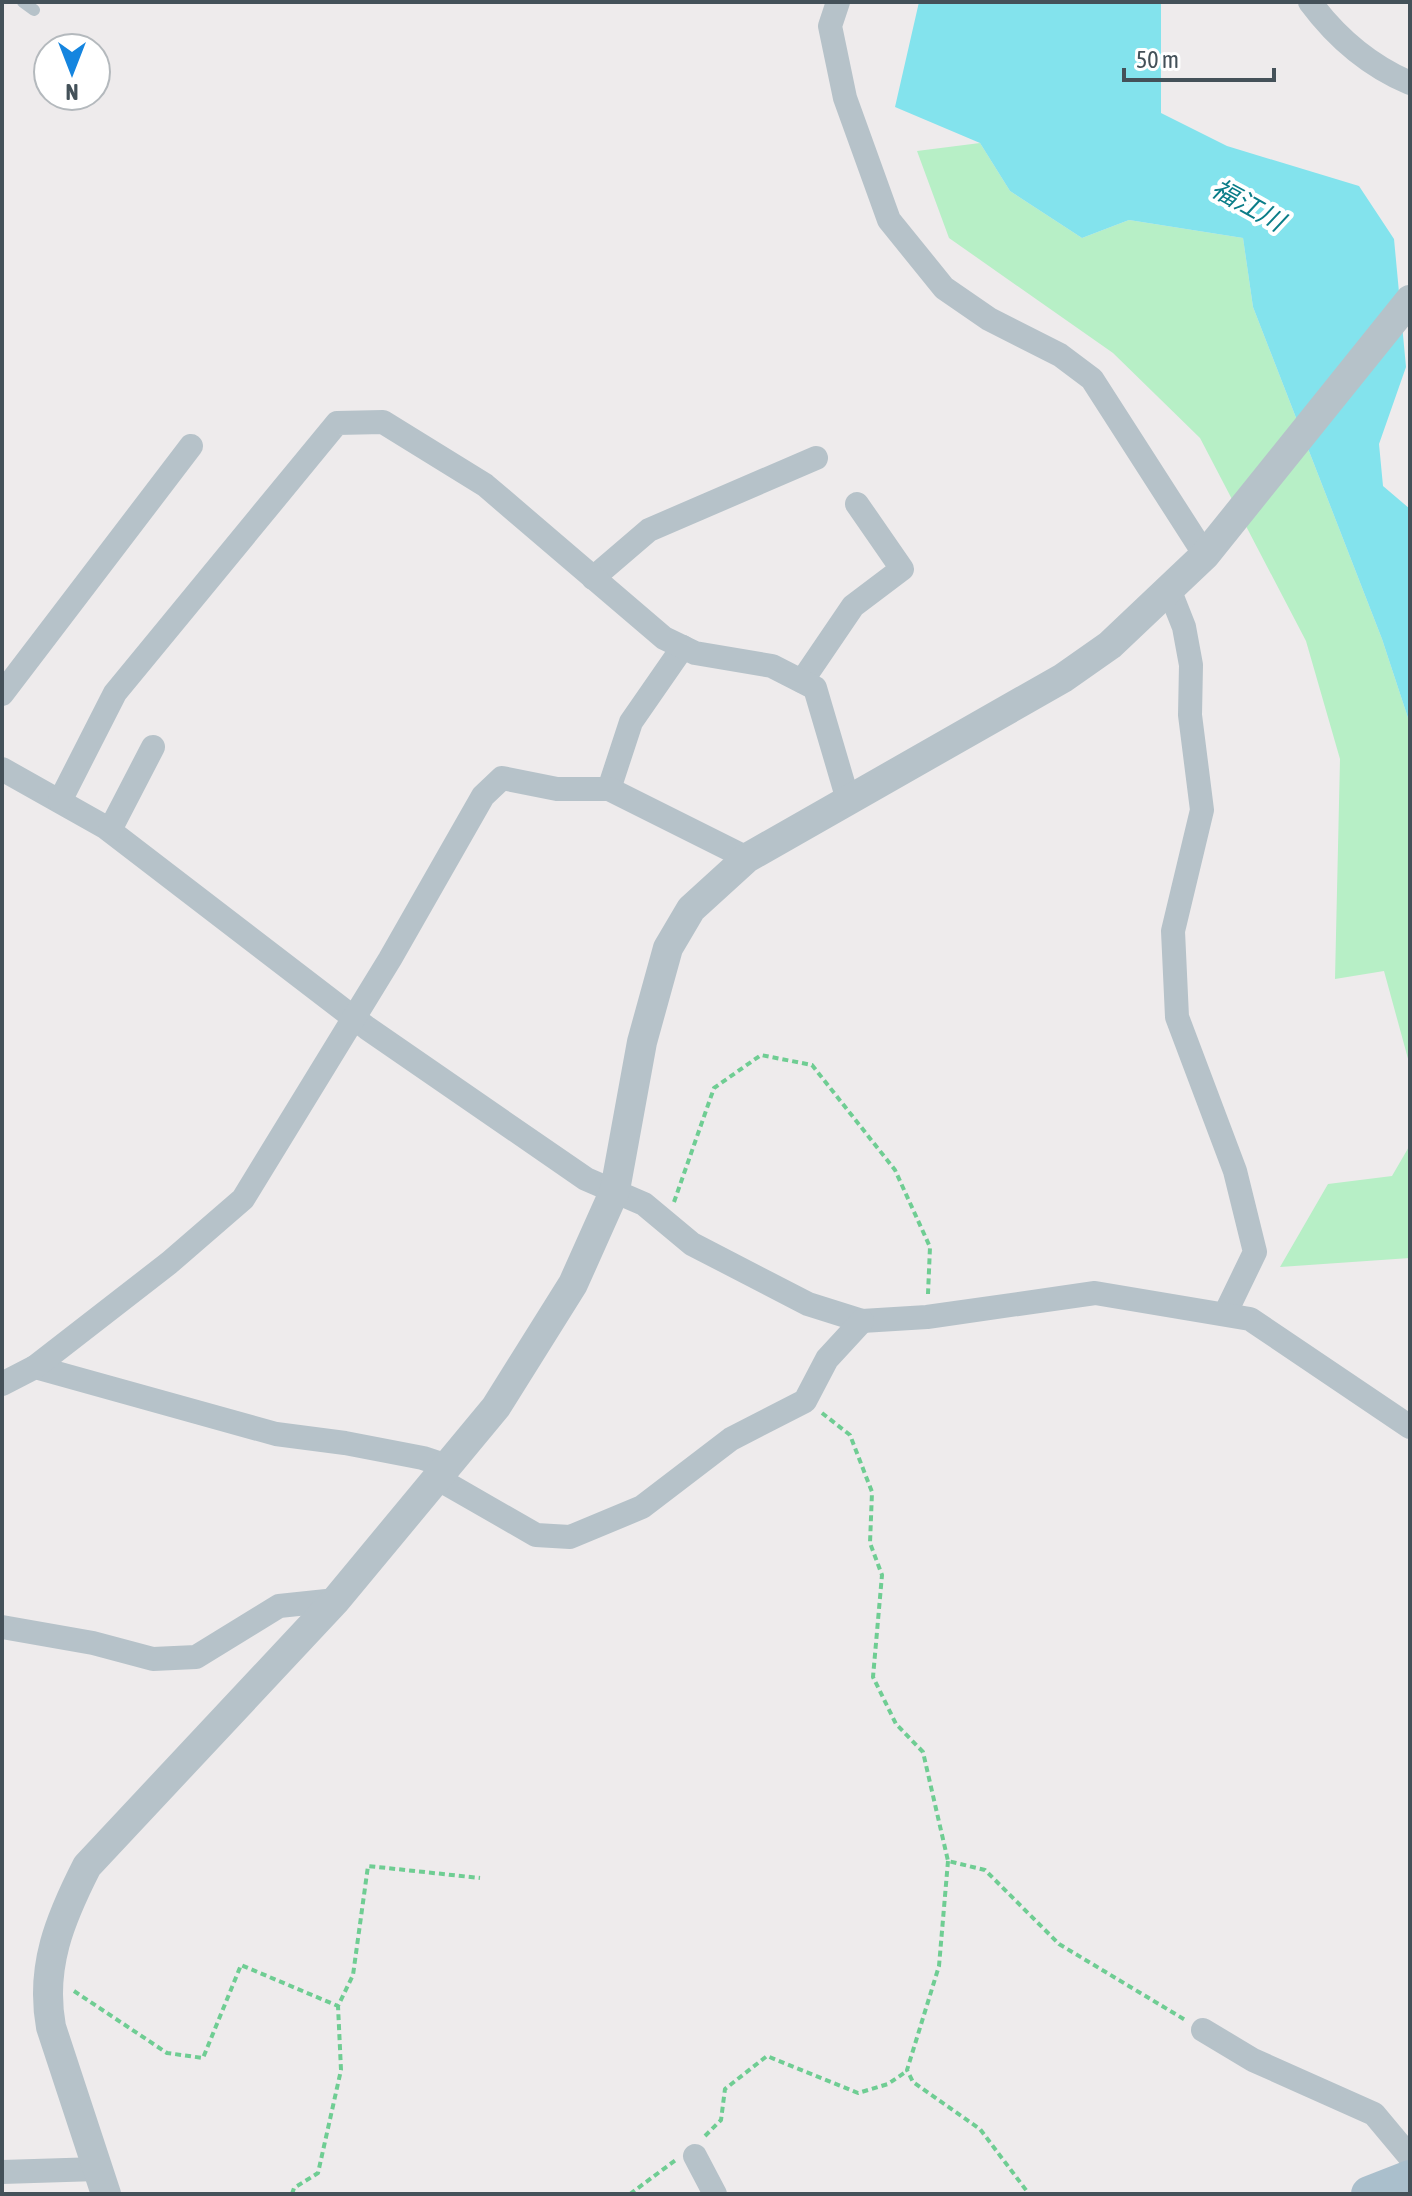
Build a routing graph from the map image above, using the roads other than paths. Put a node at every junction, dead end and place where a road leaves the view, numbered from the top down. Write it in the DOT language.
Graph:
graph roads {
  1 [pos="838,2"];
  2 [pos="1310,2"];
  3 [pos="1410,83"];
  4 [pos="1410,300"];
  5 [pos="191,446"];
  6 [pos="816,458"];
  7 [pos="857,504"];
  8 [pos="1205,555"];
  9 [pos="593,578"];
  10 [pos="1169,589"];
  11 [pos="683,647"];
  12 [pos="802,681"];
  13 [pos="2,694"];
  14 [pos="153,747"];
  15 [pos="2,769"];
  16 [pos="609,789"];
  17 [pos="848,800"];
  18 [pos="60,801"];
  19 [pos="110,830"];
  20 [pos="747,858"];
  21 [pos="355,1017"];
  22 [pos="615,1190"];
  23 [pos="1225,1314"];
  24 [pos="862,1321"];
  25 [pos="35,1367"];
  26 [pos="2,1384"];
  27 [pos="1410,1427"];
  28 [pos="440,1471"];
  29 [pos="336,1600"];
  30 [pos="2,1627"];
  31 [pos="1203,2030"];
  32 [pos="694,2150"];
  33 [pos="1410,2157"];
  34 [pos="2,2170"];
  35 [pos="1410,2178"];
  36 [pos="102,2182"];
  37 [pos="715,2194"];
  38 [pos="1369,2194"];
  1 -- 8 [label="street"];
  2 -- 3 [label="street"];
  4 -- 8 [label="street"];
  5 -- 13 [label="street"];
  6 -- 9 [label="street"];
  7 -- 12 [label="street"];
  8 -- 10 [label="street"];
  9 -- 11 [label="street"];
  9 -- 18 [label="street"];
  10 -- 17 [label="street"];
  10 -- 23 [label="street"];
  11 -- 12 [label="street"];
  11 -- 16 [label="street"];
  12 -- 17 [label="street"];
  14 -- 19 [label="street"];
  15 -- 18 [label="street"];
  16 -- 20 [label="street"];
  16 -- 21 [label="street"];
  17 -- 20 [label="street"];
  18 -- 19 [label="street"];
  19 -- 21 [label="street"];
  20 -- 22 [label="street"];
  21 -- 22 [label="street"];
  21 -- 25 [label="street"];
  22 -- 24 [label="street"];
  22 -- 28 [label="street"];
  23 -- 24 [label="street"];
  23 -- 27 [label="street"];
  24 -- 28 [label="street"];
  25 -- 26 [label="street"];
  25 -- 28 [label="street"];
  28 -- 29 [label="street"];
  29 -- 30 [label="street"];
  29 -- 36 [label="street"];
  31 -- 33 [label="street"];
  32 -- 37 [label="street"];
  34 -- 36 [label="street"];
  35 -- 38 [label="main road"];
}
